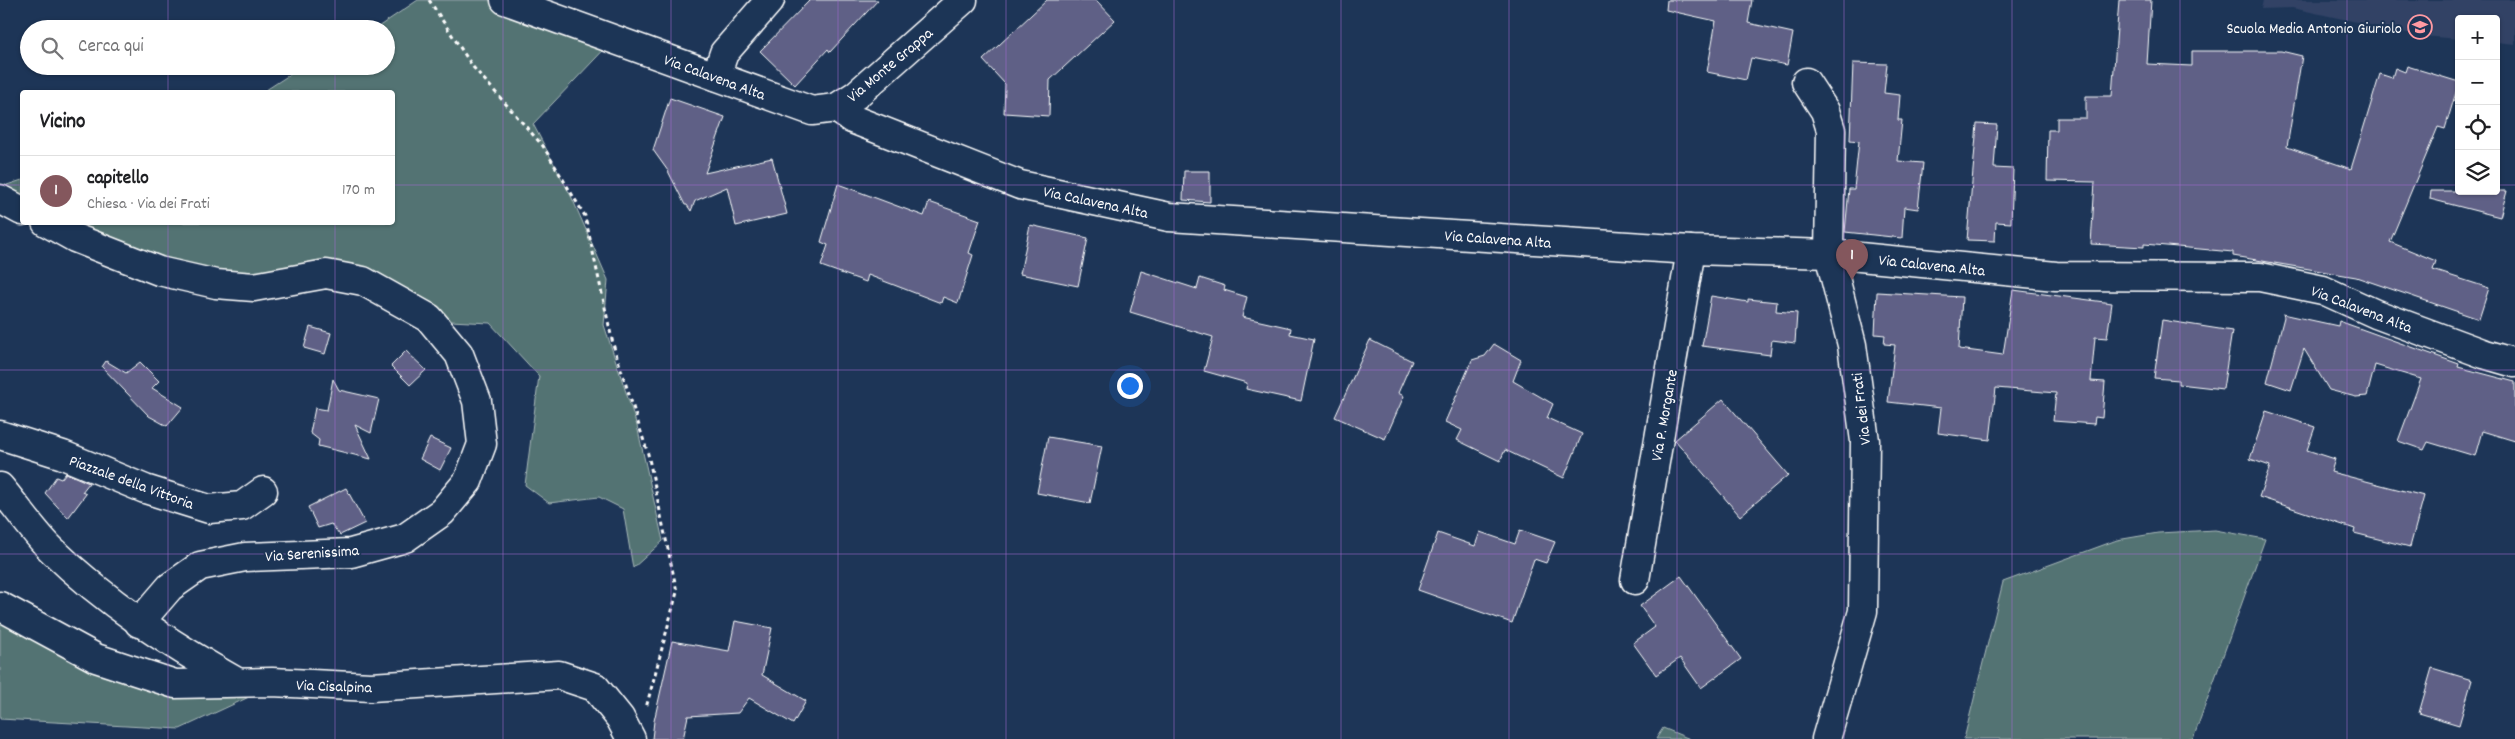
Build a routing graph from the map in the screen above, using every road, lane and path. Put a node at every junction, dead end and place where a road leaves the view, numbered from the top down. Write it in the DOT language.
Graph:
graph roads {
  1 [pos="429,0"];
  2 [pos="505,0"];
  3 [pos="770,0"];
  4 [pos="963,0"];
  5 [pos="716,76"];
  6 [pos="1806,82"];
  7 [pos="836,108"];
  8 [pos="0,199"];
  9 [pos="20,210"];
  10 [pos="51,225"];
  11 [pos="1692,250"];
  12 [pos="1830,254"];
  13 [pos="2515,363"];
  14 [pos="0,435"];
  15 [pos="0,487"];
  16 [pos="263,491"];
  17 [pos="1635,580"];
  18 [pos="0,606"];
  19 [pos="139,623"];
  20 [pos="237,682"];
  21 [pos="650,694"];
  22 [pos="631,739"];
  23 [pos="1826,739"];
  1 -- 21 [label="path"];
  2 -- 5 [label="street, Via Calavena Alta"];
  3 -- 5 [label="street"];
  4 -- 7 [label="street, Via Monte Grappa"];
  5 -- 7 [label="street, Via Calavena Alta"];
  6 -- 12 [label="street, Via dei Frati"];
  7 -- 11 [label="street, Via Calavena Alta"];
  8 -- 9 [label="street"];
  10 -- 19 [label="street, Via Serenissima"];
  11 -- 12 [label="street, Via Calavena Alta"];
  11 -- 17 [label="street, Via P. Morgante"];
  12 -- 13 [label="street, Via Calavena Alta"];
  12 -- 23 [label="street, Via dei Frati"];
  14 -- 16 [label="street, Piazzale della Vittoria"];
  15 -- 19 [label="street, Via Cisalpina"];
  18 -- 20 [label="street"];
  19 -- 20 [label="street, Via Cisalpina"];
  20 -- 22 [label="street, Via Cisalpina"];
}
